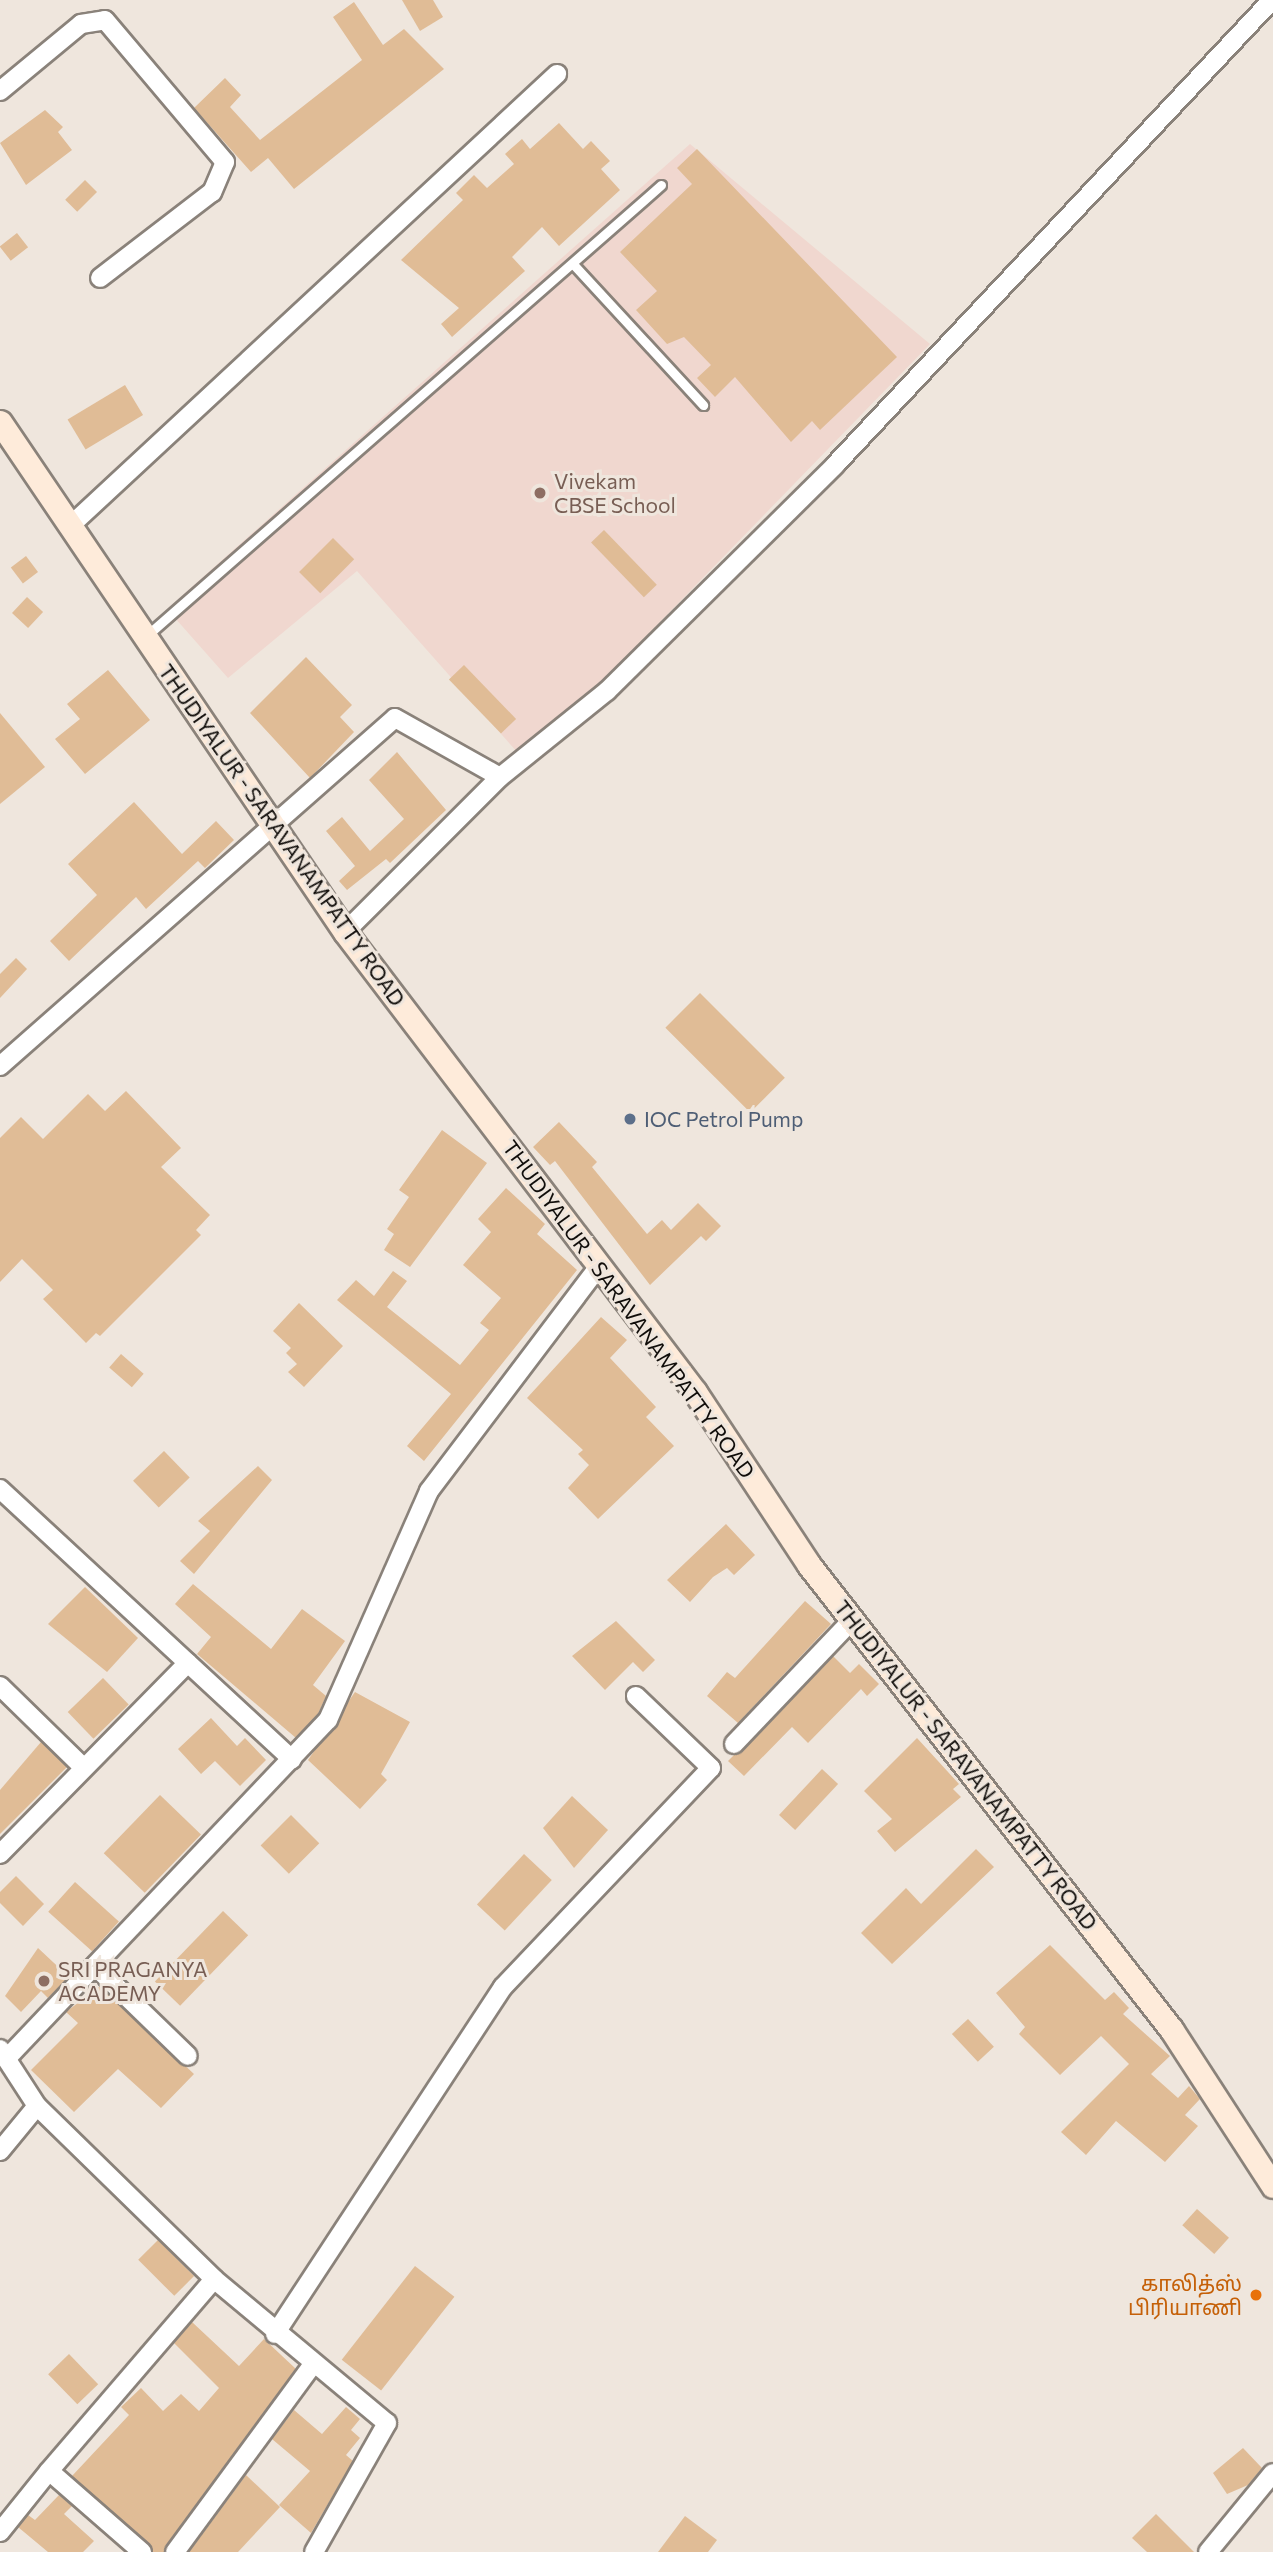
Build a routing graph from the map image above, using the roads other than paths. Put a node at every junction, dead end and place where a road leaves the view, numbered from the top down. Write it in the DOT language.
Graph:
graph roads {
  1 [pos="1272,0"];
  2 [pos="557,74"];
  3 [pos="0,91"];
  4 [pos="661,185"];
  5 [pos="573,264"];
  6 [pos="100,278"];
  7 [pos="703,405"];
  8 [pos="0,422"];
  9 [pos="69,527"];
  10 [pos="144,638"];
  11 [pos="500,777"];
  12 [pos="270,823"];
  13 [pos="345,932"];
  14 [pos="0,1066"];
  15 [pos="600,1265"];
  16 [pos="0,1489"];
  17 [pos="853,1619"];
  18 [pos="188,1663"];
  19 [pos="0,1686"];
  20 [pos="636,1696"];
  21 [pos="734,1744"];
  22 [pos="292,1759"];
  23 [pos="84,1768"];
  24 [pos="0,1854"];
  25 [pos="95,1965"];
  26 [pos="4,2053"];
  27 [pos="188,2056"];
  28 [pos="37,2106"];
  29 [pos="0,2151"];
  30 [pos="1273,2186"];
  31 [pos="214,2279"];
  32 [pos="275,2334"];
  33 [pos="313,2364"];
  34 [pos="49,2472"];
  35 [pos="1273,2473"];
  36 [pos="0,2532"];
  37 [pos="142,2552"];
  38 [pos="175,2552"];
  39 [pos="314,2552"];
  40 [pos="1208,2552"];
  1 -- 11 [label="street"];
  2 -- 9 [label="street"];
  3 -- 6 [label="street"];
  4 -- 5 [label="lane"];
  5 -- 7 [label="lane"];
  5 -- 10 [label="lane"];
  8 -- 9 [label="main road, THUDIYALUR - SARAVANAMPATTY ROAD"];
  9 -- 10 [label="main road, THUDIYALUR - SARAVANAMPATTY ROAD"];
  10 -- 12 [label="main road, THUDIYALUR - SARAVANAMPATTY ROAD"];
  11 -- 12 [label="street"];
  11 -- 13 [label="street"];
  12 -- 13 [label="main road, THUDIYALUR - SARAVANAMPATTY ROAD"];
  12 -- 14 [label="street"];
  13 -- 15 [label="main road, THUDIYALUR - SARAVANAMPATTY ROAD"];
  15 -- 17 [label="main road, THUDIYALUR - SARAVANAMPATTY ROAD"];
  15 -- 22 [label="street"];
  16 -- 18 [label="street"];
  17 -- 21 [label="street"];
  17 -- 30 [label="main road, THUDIYALUR - SARAVANAMPATTY ROAD"];
  18 -- 22 [label="street"];
  18 -- 23 [label="street"];
  19 -- 23 [label="street"];
  20 -- 32 [label="street"];
  22 -- 25 [label="street"];
  23 -- 24 [label="street"];
  25 -- 26 [label="street"];
  25 -- 27 [label="street"];
  26 -- 28 [label="street"];
  28 -- 29 [label="street"];
  28 -- 31 [label="street"];
  31 -- 32 [label="street"];
  31 -- 34 [label="street"];
  32 -- 33 [label="street"];
  33 -- 38 [label="street"];
  33 -- 39 [label="street"];
  34 -- 36 [label="street"];
  34 -- 37 [label="street"];
  35 -- 40 [label="street"];
}
